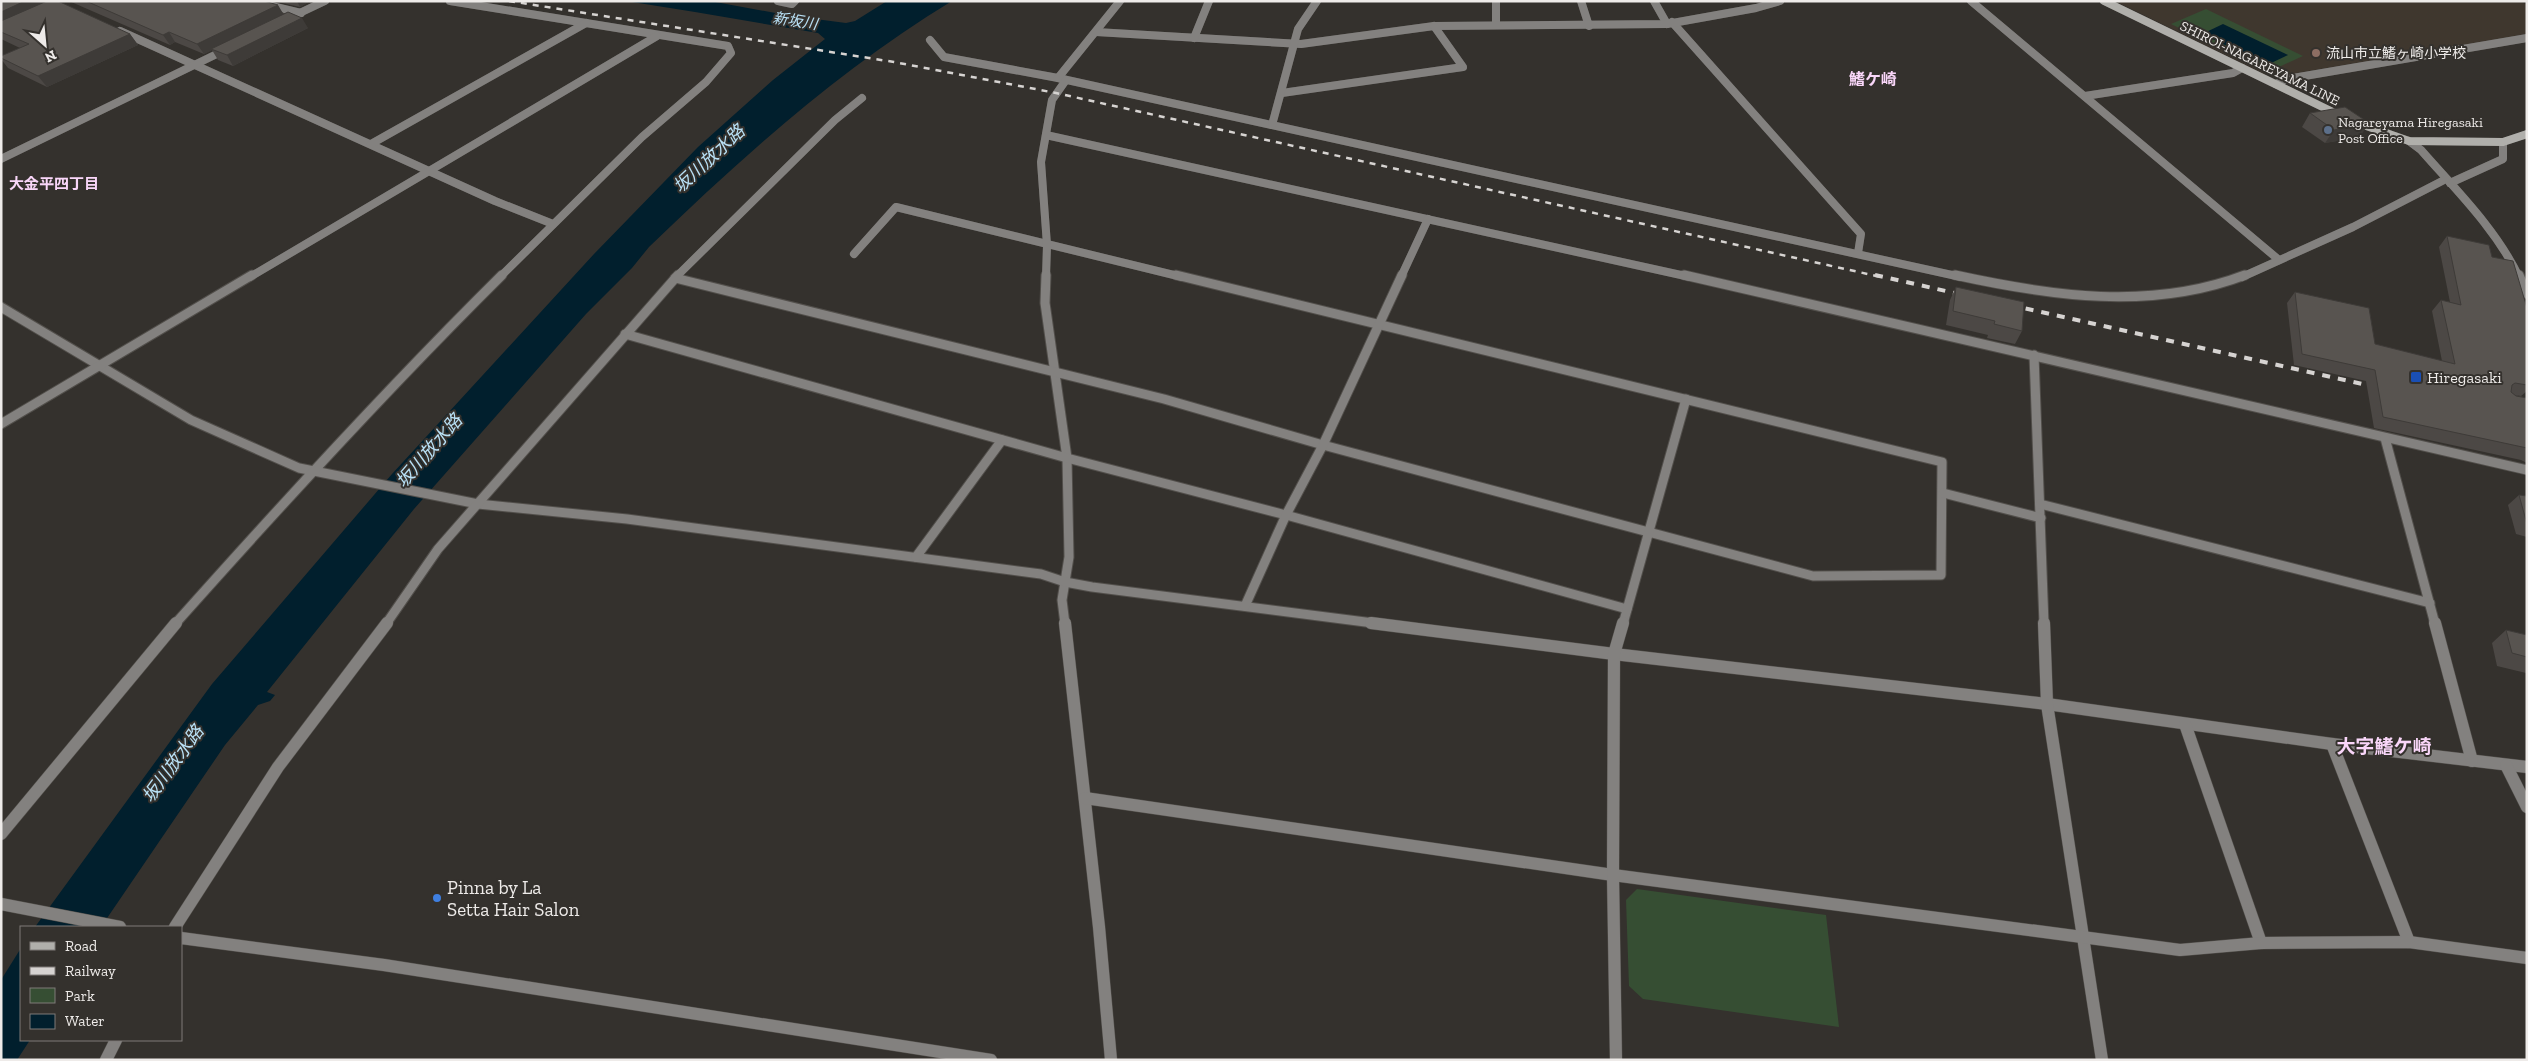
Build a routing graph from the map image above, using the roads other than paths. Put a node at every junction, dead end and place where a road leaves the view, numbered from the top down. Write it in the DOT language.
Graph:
graph roads {
  1 [pos="251,1"];
  2 [pos="325,1"];
  3 [pos="450,1"];
  4 [pos="778,1"];
  5 [pos="795,1"];
  6 [pos="1120,1"];
  7 [pos="1209,1"];
  8 [pos="1317,1"];
  9 [pos="1496,1"];
  10 [pos="1581,1"];
  11 [pos="1654,1"];
  12 [pos="1780,1"];
  13 [pos="1971,1"];
  14 [pos="2104,1"];
  15 [pos="301,13"];
  16 [pos="281,23"];
  17 [pos="586,23"];
  18 [pos="1669,23"];
  19 [pos="1496,25"];
  20 [pos="1434,26"];
  21 [pos="1589,26"];
  22 [pos="111,27"];
  23 [pos="1096,32"];
  24 [pos="657,36"];
  25 [pos="1194,38"];
  26 [pos="2527,38"];
  27 [pos="930,40"];
  28 [pos="1293,43"];
  29 [pos="229,48"];
  30 [pos="194,64"];
  31 [pos="2242,68"];
  32 [pos="1062,79"];
  33 [pos="2276,84"];
  34 [pos="1282,93"];
  35 [pos="2085,96"];
  36 [pos="862,98"];
  37 [pos="1272,125"];
  38 [pos="2527,134"];
  39 [pos="1046,135"];
  40 [pos="2409,141"];
  41 [pos="2503,142"];
  42 [pos="370,144"];
  43 [pos="1,159"];
  44 [pos="430,170"];
  45 [pos="2448,181"];
  46 [pos="1428,219"];
  47 [pos="553,224"];
  48 [pos="1047,245"];
  49 [pos="1858,253"];
  50 [pos="854,254"];
  51 [pos="2279,260"];
  52 [pos="2518,273"];
  53 [pos="675,278"];
  54 [pos="2527,282"];
  55 [pos="2527,294"];
  56 [pos="1,308"];
  57 [pos="1379,326"];
  58 [pos="625,334"];
  59 [pos="2034,355"];
  60 [pos="100,365"];
  61 [pos="1056,374"];
  62 [pos="1686,400"];
  63 [pos="1,424"];
  64 [pos="2385,438"];
  65 [pos="1002,440"];
  66 [pos="1323,445"];
  67 [pos="1067,458"];
  68 [pos="313,469"];
  69 [pos="2527,470"];
  70 [pos="1943,493"];
  71 [pos="478,504"];
  72 [pos="2040,504"];
  73 [pos="1286,515"];
  74 [pos="2041,518"];
  75 [pos="1650,532"];
  76 [pos="916,558"];
  77 [pos="1065,582"];
  78 [pos="2430,603"];
  79 [pos="1245,606"];
  80 [pos="1627,609"];
  81 [pos="1614,654"];
  82 [pos="2047,704"];
  83 [pos="2185,724"];
  84 [pos="2332,744"];
  85 [pos="2472,761"];
  86 [pos="2506,765"];
  87 [pos="2527,767"];
  88 [pos="1084,798"];
  89 [pos="2527,807"];
  90 [pos="1,834"];
  91 [pos="1613,875"];
  92 [pos="1,904"];
  93 [pos="115,926"];
  94 [pos="176,926"];
  95 [pos="182,938"];
  96 [pos="2082,938"];
  97 [pos="2409,942"];
  98 [pos="2261,943"];
  99 [pos="2527,958"];
  100 [pos="116,1041"];
  101 [pos="106,1060"];
  102 [pos="991,1060"];
  103 [pos="1111,1060"];
  104 [pos="1616,1060"];
  105 [pos="2102,1060"];
  1 -- 15 [label="street"];
  2 -- 15 [label="street"];
  3 -- 17 [label="street"];
  4 -- 5 [label="street"];
  6 -- 23 [label="street"];
  7 -- 25 [label="street"];
  8 -- 28 [label="street"];
  9 -- 19 [label="street"];
  10 -- 21 [label="street"];
  11 -- 18 [label="street"];
  12 -- 18 [label="street"];
  13 -- 35 [label="street"];
  14 -- 31 [label="main road, SHIROI-NAGAREYAMA LINE"];
  15 -- 16 [label="street"];
  17 -- 24 [label="street"];
  17 -- 42 [label="street"];
  18 -- 21 [label="street"];
  18 -- 49 [label="street"];
  19 -- 20 [label="street"];
  19 -- 21 [label="street"];
  20 -- 28 [label="street"];
  20 -- 34 [label="street"];
  22 -- 30 [label="street"];
  23 -- 25 [label="street"];
  23 -- 32 [label="street"];
  24 -- 44 [label="street"];
  24 -- 47 [label="street"];
  25 -- 28 [label="street"];
  26 -- 33 [label="street"];
  27 -- 32 [label="street"];
  28 -- 34 [label="street"];
  29 -- 30 [label="street"];
  30 -- 42 [label="street"];
  30 -- 43 [label="street"];
  31 -- 33 [label="main road, SHIROI-NAGAREYAMA LINE"];
  31 -- 35 [label="street"];
  32 -- 37 [label="street"];
  32 -- 39 [label="street"];
  33 -- 40 [label="main road, SHIROI-NAGAREYAMA LINE"];
  34 -- 37 [label="street"];
  35 -- 51 [label="street"];
  36 -- 53 [label="street"];
  37 -- 49 [label="street"];
  38 -- 41 [label="main road, SHIROI-NAGAREYAMA LINE"];
  39 -- 46 [label="street"];
  39 -- 48 [label="street"];
  40 -- 41 [label="main road, SHIROI-NAGAREYAMA LINE"];
  40 -- 45 [label="street"];
  41 -- 45 [label="street"];
  42 -- 44 [label="street"];
  44 -- 47 [label="street"];
  44 -- 60 [label="street"];
  45 -- 51 [label="street"];
  45 -- 52 [label="street"];
  46 -- 57 [label="street"];
  46 -- 59 [label="street"];
  47 -- 68 [label="street"];
  48 -- 50 [label="street"];
  48 -- 57 [label="street"];
  48 -- 61 [label="street"];
  49 -- 51 [label="street"];
  52 -- 54 [label="street"];
  52 -- 55 [label="street"];
  53 -- 58 [label="street"];
  53 -- 61 [label="street"];
  56 -- 60 [label="street"];
  57 -- 62 [label="street"];
  57 -- 66 [label="street"];
  58 -- 65 [label="street"];
  58 -- 71 [label="street"];
  59 -- 64 [label="street"];
  59 -- 72 [label="street"];
  60 -- 63 [label="street"];
  60 -- 68 [label="street"];
  61 -- 66 [label="street"];
  61 -- 67 [label="street"];
  62 -- 70 [label="street"];
  62 -- 75 [label="street"];
  64 -- 69 [label="street"];
  64 -- 78 [label="street"];
  65 -- 67 [label="street"];
  65 -- 76 [label="street"];
  66 -- 73 [label="street"];
  66 -- 75 [label="street"];
  67 -- 73 [label="street"];
  67 -- 77 [label="street"];
  68 -- 71 [label="street"];
  68 -- 90 [label="street"];
  70 -- 74 [label="street"];
  70 -- 75 [label="street"];
  71 -- 76 [label="street"];
  71 -- 94 [label="street"];
  72 -- 74 [label="street"];
  72 -- 78 [label="street"];
  73 -- 79 [label="street"];
  73 -- 80 [label="street"];
  74 -- 82 [label="street"];
  75 -- 80 [label="street"];
  76 -- 77 [label="street"];
  77 -- 79 [label="street"];
  77 -- 88 [label="street"];
  78 -- 85 [label="street"];
  79 -- 81 [label="street"];
  80 -- 81 [label="street"];
  81 -- 82 [label="street"];
  81 -- 91 [label="street"];
  82 -- 83 [label="street"];
  82 -- 96 [label="street"];
  83 -- 84 [label="street"];
  83 -- 98 [label="street"];
  84 -- 85 [label="street"];
  84 -- 97 [label="street"];
  85 -- 86 [label="street"];
  86 -- 87 [label="street"];
  86 -- 89 [label="street"];
  88 -- 91 [label="street"];
  88 -- 103 [label="street"];
  91 -- 96 [label="street"];
  91 -- 104 [label="street"];
  92 -- 93 [label="street"];
  95 -- 102 [label="street"];
  96 -- 98 [label="street"];
  96 -- 105 [label="street"];
  97 -- 98 [label="street"];
  97 -- 99 [label="street"];
  100 -- 101 [label="street"];
}
